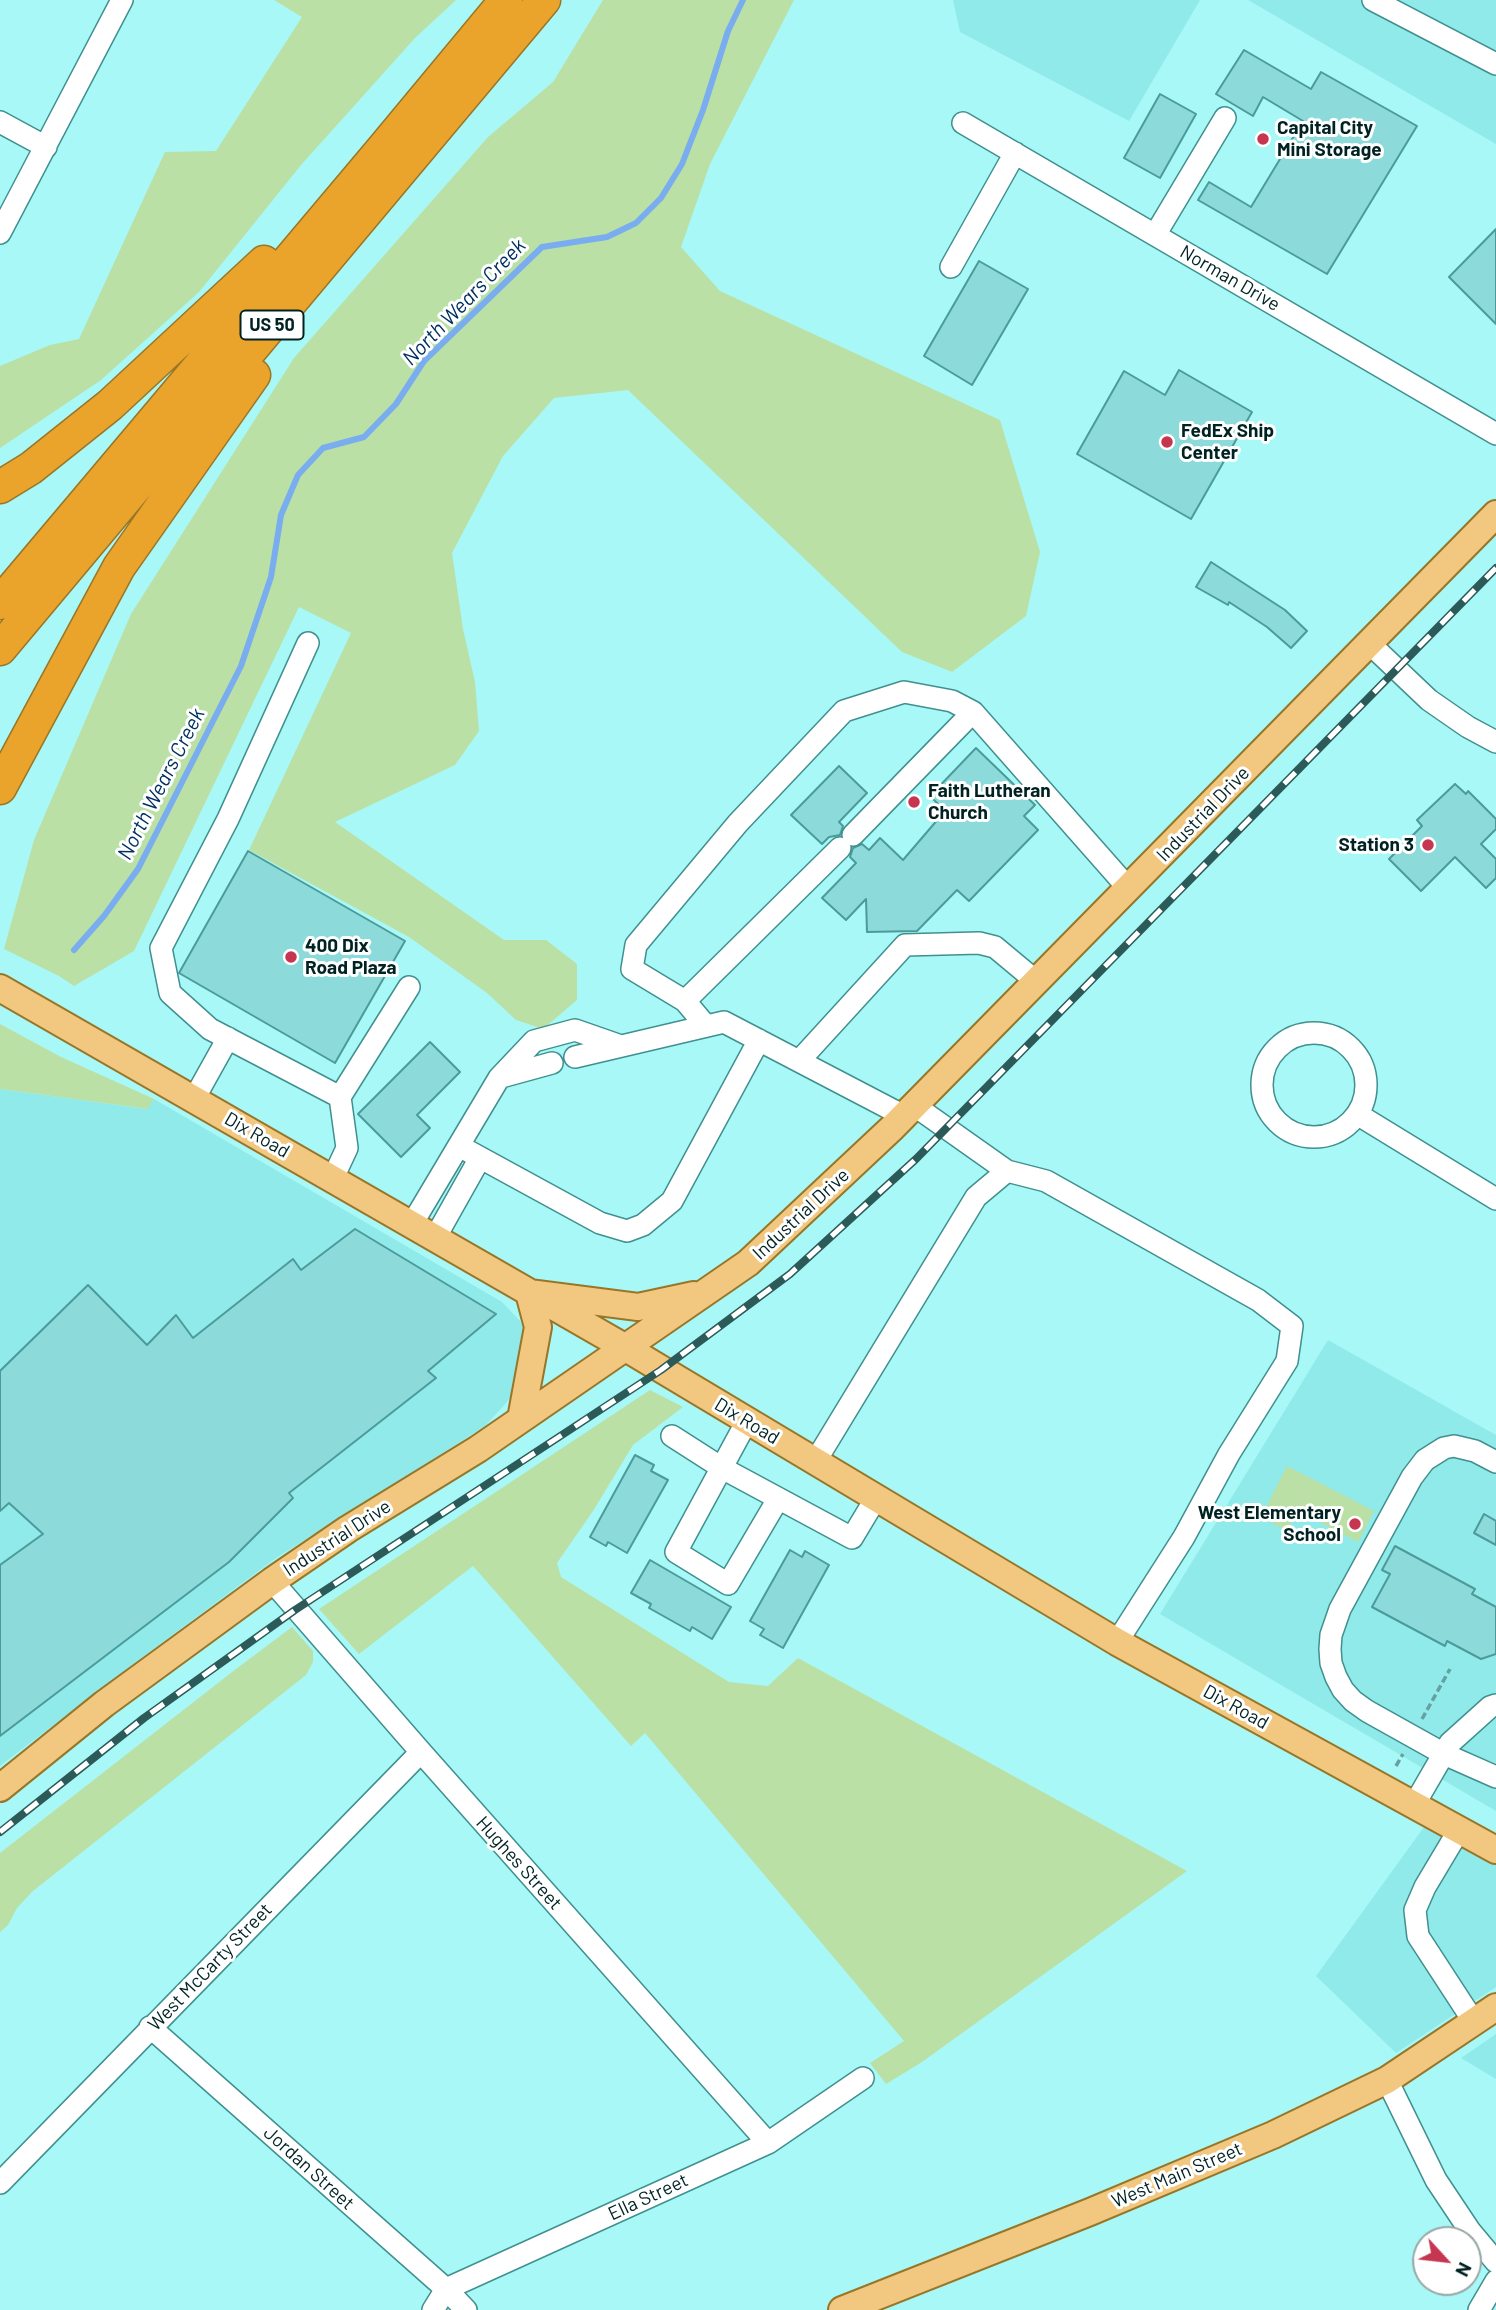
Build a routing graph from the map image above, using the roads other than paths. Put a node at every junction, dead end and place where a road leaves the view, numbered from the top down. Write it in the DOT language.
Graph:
graph roads {
  1 [pos="122,0"];
  2 [pos="506,0"];
  3 [pos="544,0"];
  4 [pos="1373,0"];
  5 [pos="1496,64"];
  6 [pos="1225,118"];
  7 [pos="0,122"];
  8 [pos="963,123"];
  9 [pos="46,147"];
  10 [pos="384,147"];
  11 [pos="1015,153"];
  12 [pos="374,202"];
  13 [pos="0,233"];
  14 [pos="1155,235"];
  15 [pos="951,267"];
  16 [pos="1496,434"];
  17 [pos="0,487"];
  18 [pos="1496,514"];
  19 [pos="0,603"];
  20 [pos="308,643"];
  21 [pos="1370,643"];
  22 [pos="0,649"];
  23 [pos="973,712"];
  24 [pos="1496,743"];
  25 [pos="0,788"];
  26 [pos="1129,889"];
  27 [pos="1037,982"];
  28 [pos="409,987"];
  29 [pos="0,988"];
  30 [pos="685,1001"];
  31 [pos="706,1026"];
  32 [pos="228,1038"];
  33 [pos="759,1041"];
  34 [pos="618,1045"];
  35 [pos="575,1057"];
  36 [pos="799,1061"];
  37 [pos="552,1063"];
  38 [pos="499,1078"];
  39 [pos="340,1097"];
  40 [pos="194,1099"];
  41 [pos="909,1111"];
  42 [pos="1357,1114"];
  43 [pos="458,1146"];
  44 [pos="480,1158"];
  45 [pos="1007,1171"];
  46 [pos="332,1178"];
  47 [pos="1496,1199"];
  48 [pos="412,1224"];
  49 [pos="435,1238"];
  50 [pos="529,1293"];
  51 [pos="705,1293"];
  52 [pos="626,1348"];
  53 [pos="521,1419"];
  54 [pos="747,1421"];
  55 [pos="672,1436"];
  56 [pos="815,1462"];
  57 [pos="1496,1462"];
  58 [pos="722,1468"];
  59 [pos="779,1499"];
  60 [pos="876,1499"];
  61 [pos="272,1581"];
  62 [pos="1117,1642"];
  63 [pos="1496,1705"];
  64 [pos="421,1752"];
  65 [pos="1444,1754"];
  66 [pos="1496,1777"];
  67 [pos="0,1787"];
  68 [pos="1414,1805"];
  69 [pos="1459,1830"];
  70 [pos="1496,1850"];
  71 [pos="1485,2015"];
  72 [pos="150,2027"];
  73 [pos="863,2078"];
  74 [pos="1387,2080"];
  75 [pos="768,2143"];
  76 [pos="0,2183"];
  77 [pos="1496,2262"];
  78 [pos="1496,2281"];
  79 [pos="446,2289"];
  80 [pos="433,2310"];
  81 [pos="466,2310"];
  82 [pos="842,2310"];
  83 [pos="1479,2310"];
  1 -- 9 [label="street"];
  2 -- 10 [label="highway, US 50"];
  3 -- 12 [label="highway, US 50"];
  4 -- 5 [label="street"];
  6 -- 14 [label="street"];
  7 -- 9 [label="street"];
  8 -- 11 [label="street, Norman Drive"];
  9 -- 13 [label="street"];
  10 -- 17 [label="highway"];
  10 -- 19 [label="highway, US 50"];
  11 -- 14 [label="street, Norman Drive"];
  11 -- 15 [label="street"];
  12 -- 22 [label="highway, US 50"];
  12 -- 25 [label="highway"];
  14 -- 16 [label="street, Norman Drive"];
  18 -- 21 [label="main road, Industrial Drive"];
  20 -- 32 [label="street"];
  21 -- 24 [label="street"];
  21 -- 26 [label="main road, Industrial Drive"];
  23 -- 26 [label="street"];
  23 -- 30 [label="street"];
  23 -- 30 [label="street"];
  26 -- 27 [label="main road, Industrial Drive"];
  27 -- 36 [label="street"];
  27 -- 41 [label="main road, Industrial Drive"];
  28 -- 39 [label="street"];
  29 -- 40 [label="main road, Dix Road"];
  30 -- 31 [label="street"];
  31 -- 33 [label="street"];
  31 -- 34 [label="street"];
  32 -- 39 [label="street"];
  32 -- 40 [label="street"];
  33 -- 36 [label="street"];
  33 -- 44 [label="street"];
  34 -- 35 [label="street"];
  34 -- 38 [label="street"];
  36 -- 41 [label="street"];
  37 -- 38 [label="street"];
  38 -- 43 [label="street"];
  39 -- 46 [label="street"];
  40 -- 46 [label="main road, Dix Road"];
  41 -- 45 [label="street"];
  41 -- 51 [label="main road, Industrial Drive"];
  42 -- 42 [label="street"];
  42 -- 47 [label="street"];
  43 -- 44 [label="street"];
  43 -- 48 [label="street"];
  44 -- 49 [label="street"];
  45 -- 56 [label="street"];
  45 -- 62 [label="street"];
  46 -- 48 [label="main road, Dix Road"];
  48 -- 49 [label="main road, Dix Road"];
  49 -- 50 [label="main road, Dix Road"];
  50 -- 51 [label="main road"];
  50 -- 52 [label="main road, Dix Road"];
  50 -- 53 [label="main road"];
  51 -- 52 [label="main road, Industrial Drive"];
  52 -- 53 [label="main road, Industrial Drive"];
  52 -- 54 [label="main road, Dix Road"];
  53 -- 61 [label="main road, Industrial Drive"];
  54 -- 56 [label="main road, Dix Road"];
  54 -- 58 [label="street"];
  55 -- 58 [label="street"];
  56 -- 60 [label="main road, Dix Road"];
  57 -- 65 [label="street"];
  58 -- 59 [label="street"];
  58 -- 59 [label="street"];
  59 -- 60 [label="street"];
  60 -- 62 [label="main road, Dix Road"];
  61 -- 64 [label="street, Hughes Street"];
  61 -- 67 [label="main road, Industrial Drive"];
  62 -- 68 [label="main road, Dix Road"];
  63 -- 65 [label="street"];
  64 -- 72 [label="street, West McCarty Street"];
  64 -- 75 [label="street, Hughes Street"];
  65 -- 66 [label="street"];
  65 -- 68 [label="street"];
  68 -- 69 [label="main road, Dix Road"];
  69 -- 70 [label="main road, Dix Road"];
  69 -- 71 [label="street"];
  71 -- 74 [label="main road, West Main Street"];
  72 -- 76 [label="street, West McCarty Street"];
  72 -- 79 [label="street, Jordan Street"];
  73 -- 75 [label="street, Ella Street"];
  74 -- 77 [label="street"];
  74 -- 82 [label="main road, West Main Street"];
  75 -- 79 [label="street, Ella Street"];
  78 -- 83 [label="street"];
  79 -- 80 [label="street"];
  79 -- 81 [label="street, Jordan Street"];
}
